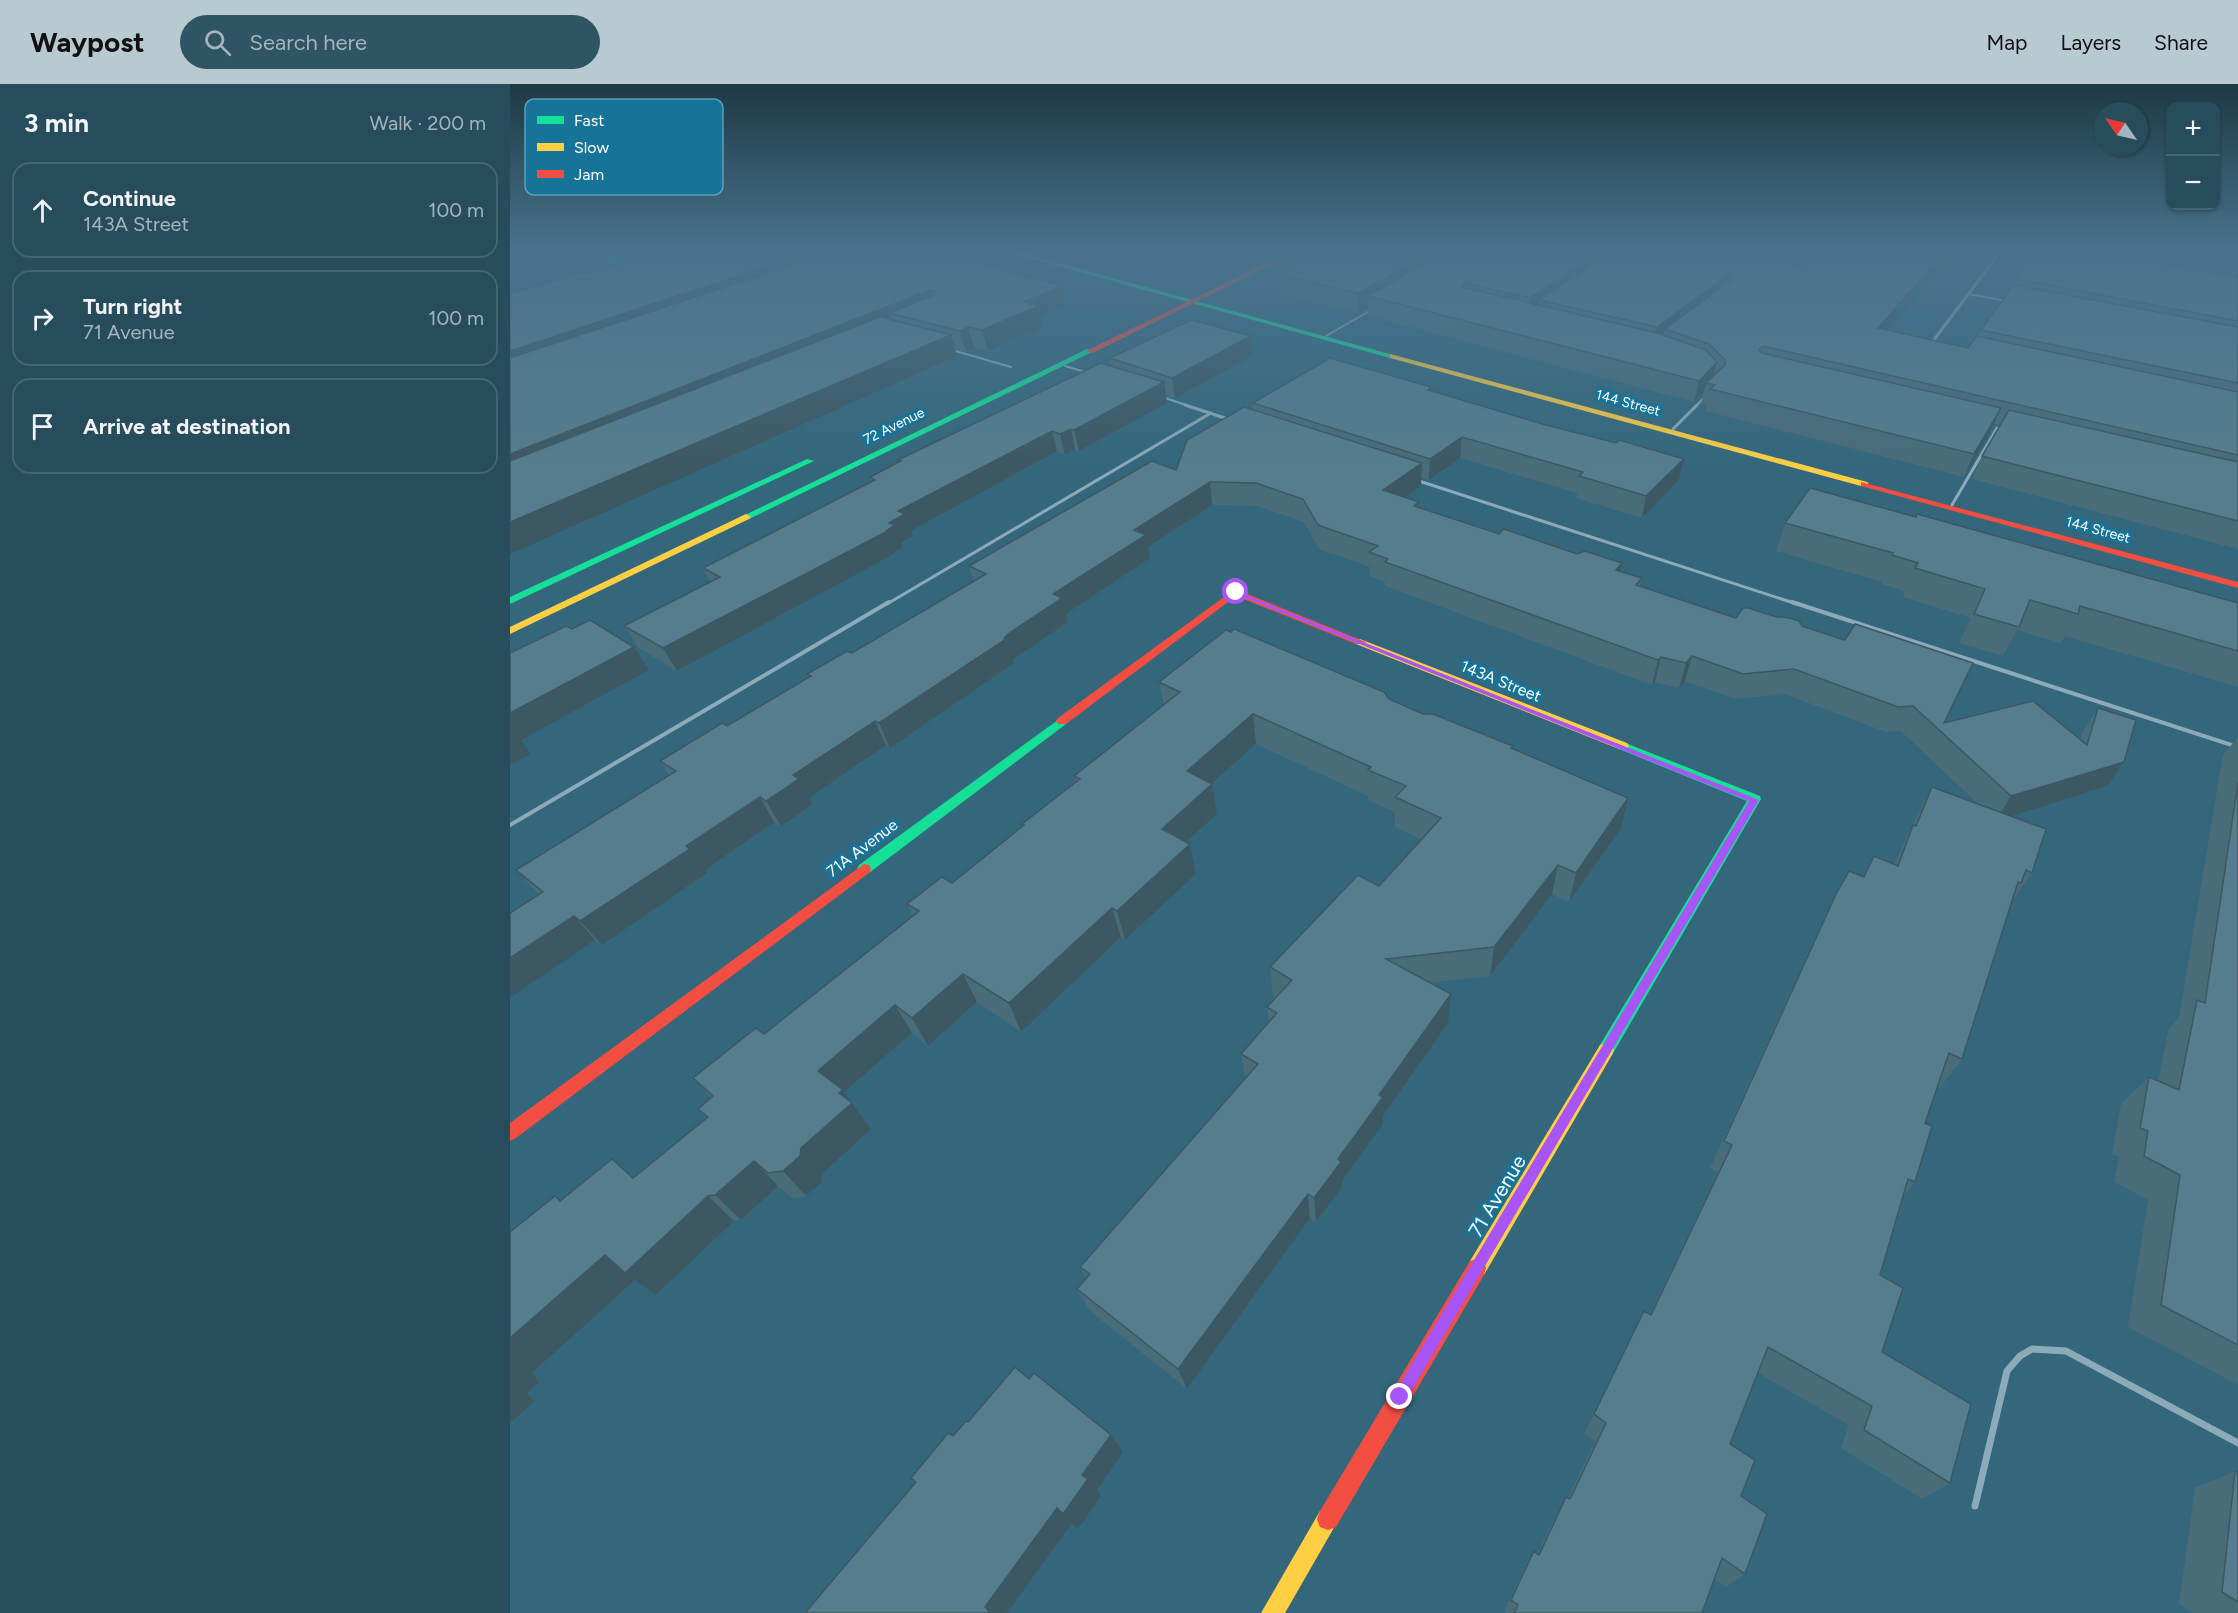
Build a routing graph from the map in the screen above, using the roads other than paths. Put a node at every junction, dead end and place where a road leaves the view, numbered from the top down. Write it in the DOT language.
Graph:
graph roads {
  1 [pos="1145,323"];
  2 [pos="1273,323"];
  3 [pos="1347,323"];
  4 [pos="1946,323"];
  5 [pos="1323,337"];
  6 [pos="1941,347"];
  7 [pos="942,348"];
  8 [pos="1016,364"];
  9 [pos="1060,364"];
  10 [pos="1090,374"];
  11 [pos="989,377"];
  12 [pos="1710,391"];
  13 [pos="1152,394"];
  14 [pos="1211,413"];
  15 [pos="1234,421"];
  16 [pos="1671,431"];
  17 [pos="2008,431"];
  18 [pos="819,456"];
  19 [pos="1405,476"];
  20 [pos="1951,507"];
  21 [pos="2238,585"];
  22 [pos="1236,592"];
  23 [pos="510,601"];
  24 [pos="510,631"];
  25 [pos="2238,747"];
  26 [pos="1755,800"];
  27 [pos="510,825"];
  28 [pos="510,1133"];
  29 [pos="2238,1443"];
  30 [pos="1975,1506"];
  31 [pos="1272,1613"];
  1 -- 9 [label="main road, 72 Avenue"];
  2 -- 5 [label="main road, 144 Street"];
  3 -- 5 [label="lane"];
  4 -- 6 [label="street"];
  5 -- 16 [label="main road, 144 Street"];
  7 -- 8 [label="lane"];
  8 -- 11 [label="main road"];
  9 -- 10 [label="lane"];
  9 -- 24 [label="main road, 72 Avenue"];
  12 -- 16 [label="lane"];
  13 -- 14 [label="lane"];
  14 -- 15 [label="lane"];
  14 -- 27 [label="lane"];
  16 -- 20 [label="main road, 144 Street"];
  17 -- 20 [label="lane"];
  18 -- 23 [label="main road"];
  19 -- 25 [label="lane"];
  20 -- 21 [label="main road, 144 Street"];
  22 -- 26 [label="main road, 143A Street"];
  22 -- 28 [label="main road, 71A Avenue"];
  26 -- 31 [label="main road, 71 Avenue"];
  29 -- 30 [label="lane"];
}
